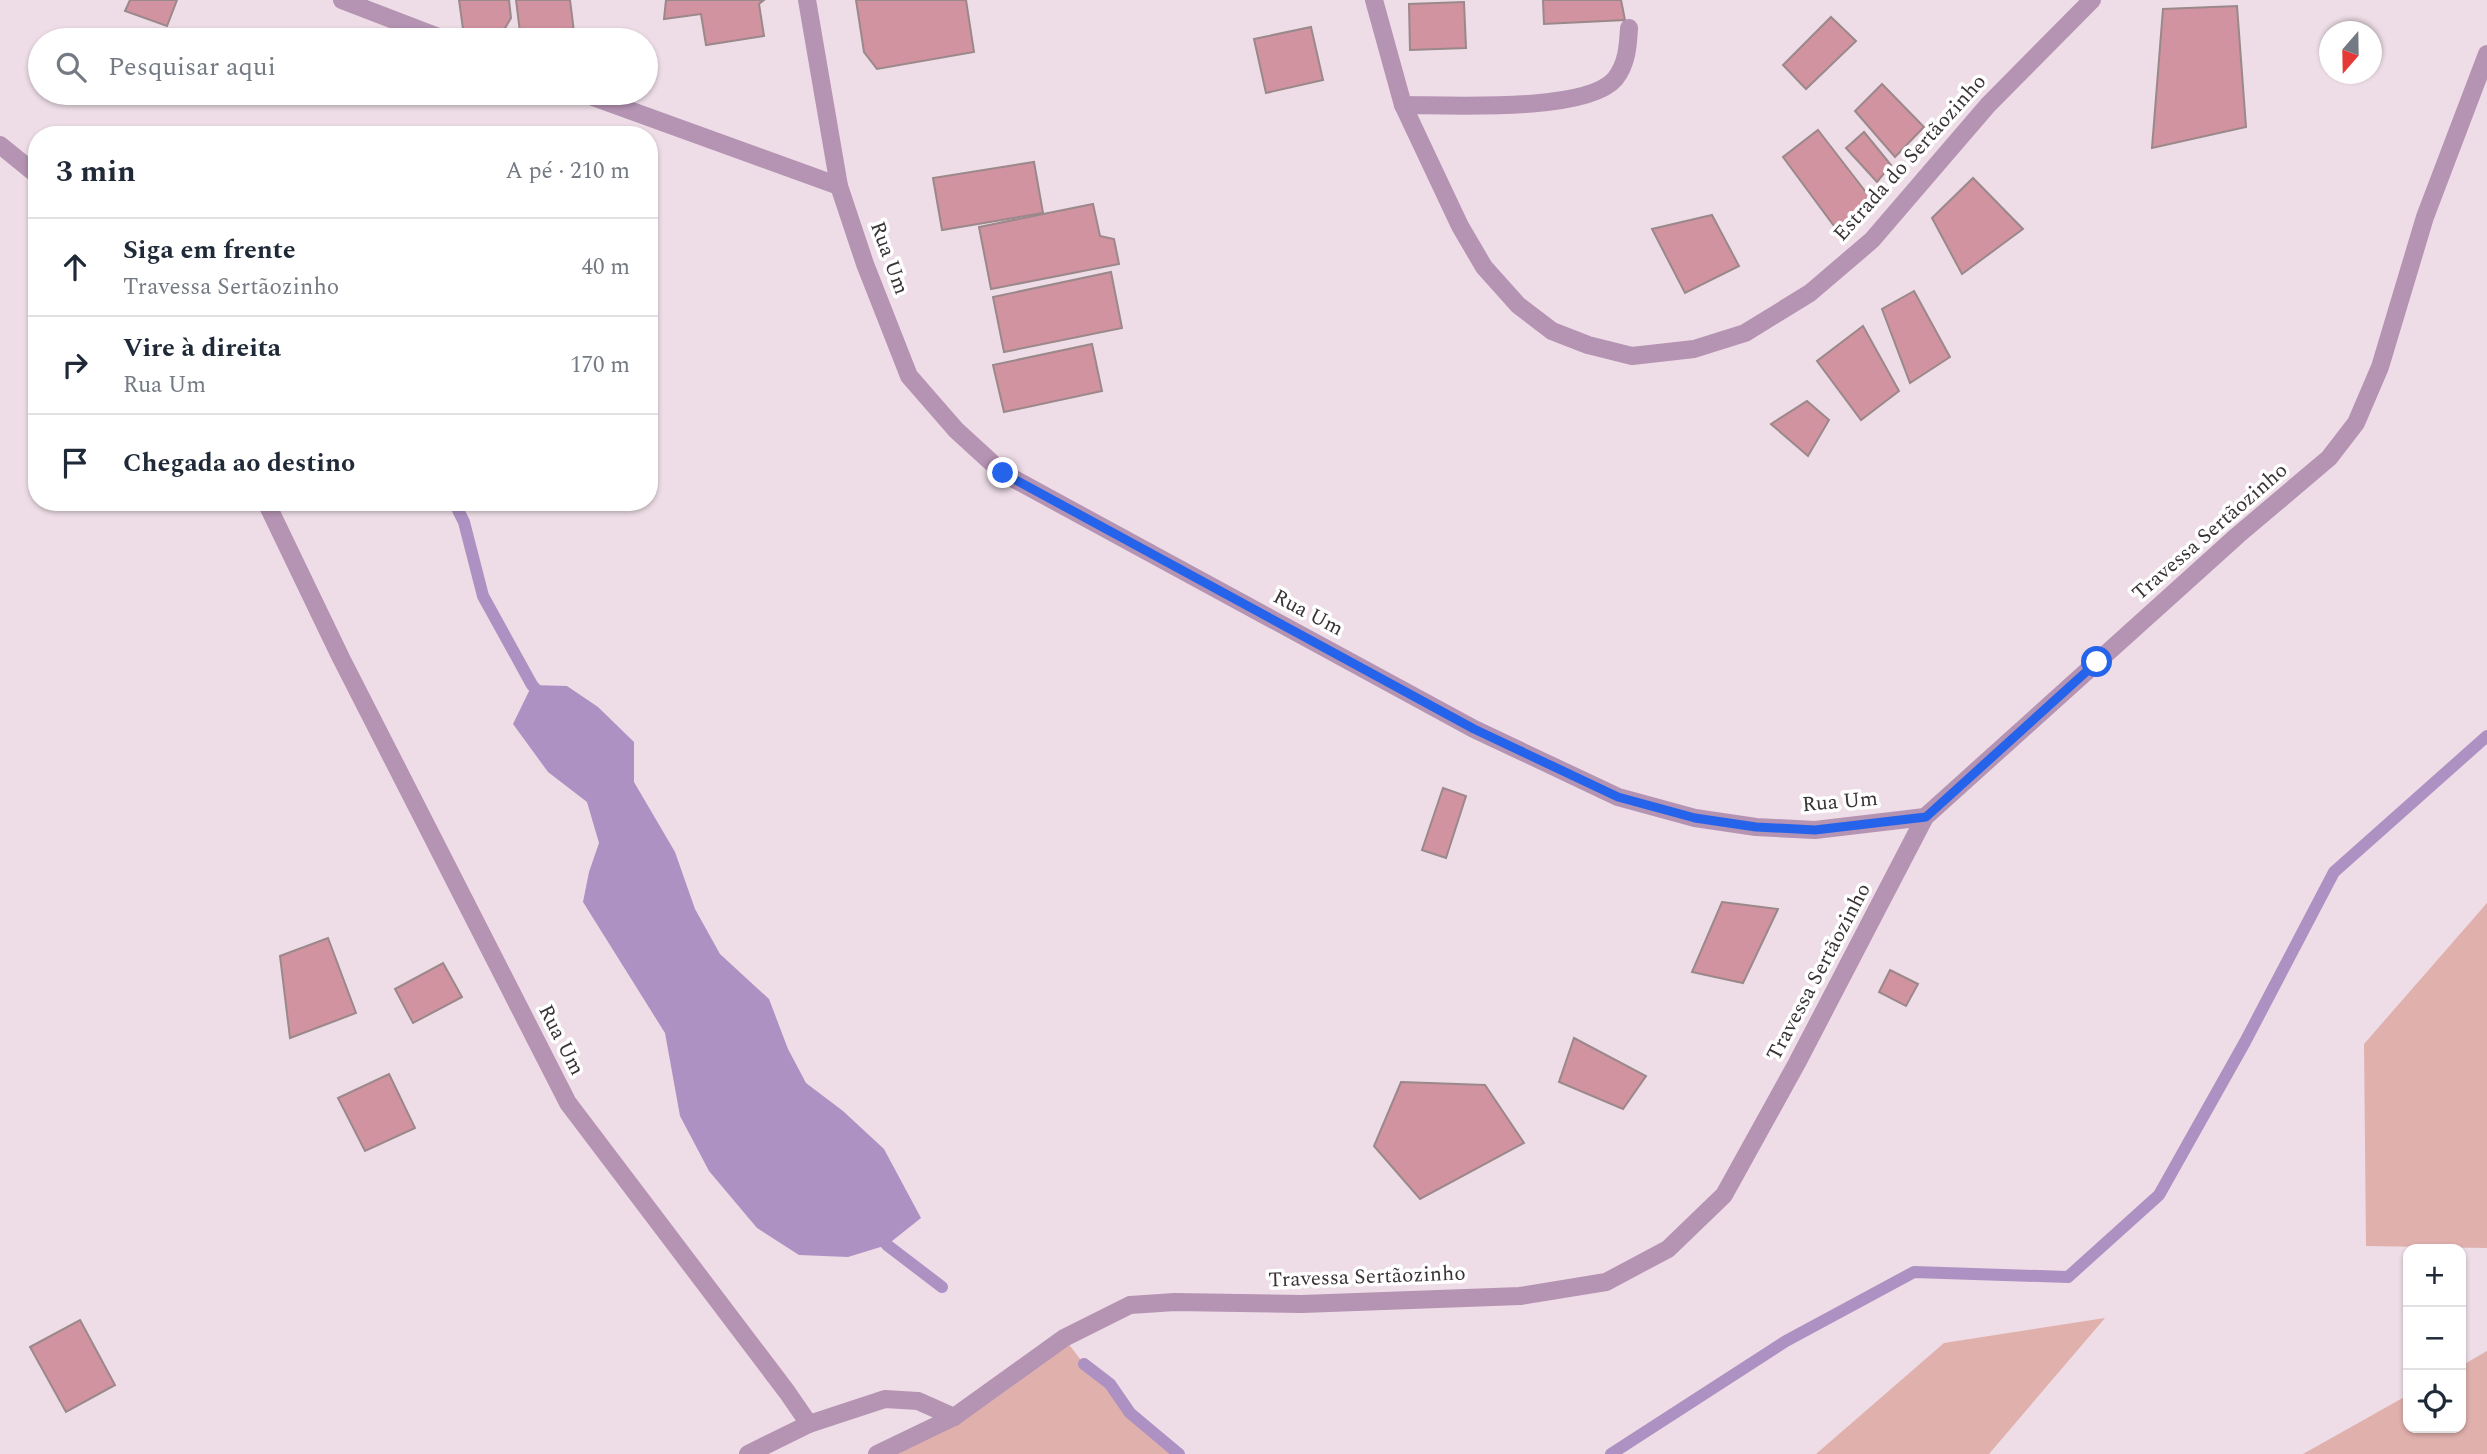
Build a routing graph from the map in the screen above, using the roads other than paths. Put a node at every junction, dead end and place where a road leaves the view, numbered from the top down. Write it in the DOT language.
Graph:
graph roads {
  1 [pos="342,0"];
  2 [pos="807,0"];
  3 [pos="1374,0"];
  4 [pos="2092,0"];
  5 [pos="415,28"];
  6 [pos="1629,28"];
  7 [pos="2487,54"];
  8 [pos="615,105"];
  9 [pos="1402,105"];
  10 [pos="0,145"];
  11 [pos="28,168"];
  12 [pos="839,186"];
  13 [pos="270,511"];
  14 [pos="1926,817"];
  15 [pos="954,1417"];
  16 [pos="809,1424"];
  17 [pos="748,1454"];
  18 [pos="877,1454"];
  1 -- 5 [label="street"];
  2 -- 12 [label="street, Rua Um"];
  3 -- 9 [label="street, Estrada do Sertãozinho"];
  4 -- 9 [label="street, Estrada do Sertãozinho"];
  6 -- 9 [label="street"];
  7 -- 14 [label="street, Travessa Sertãozinho"];
  8 -- 12 [label="street"];
  10 -- 11 [label="street"];
  12 -- 14 [label="street, Rua Um"];
  13 -- 16 [label="street, Rua Um"];
  14 -- 15 [label="street, Travessa Sertãozinho"];
  15 -- 16 [label="street"];
  15 -- 18 [label="street, Travessa Sertãozinho"];
  16 -- 17 [label="street"];
}
